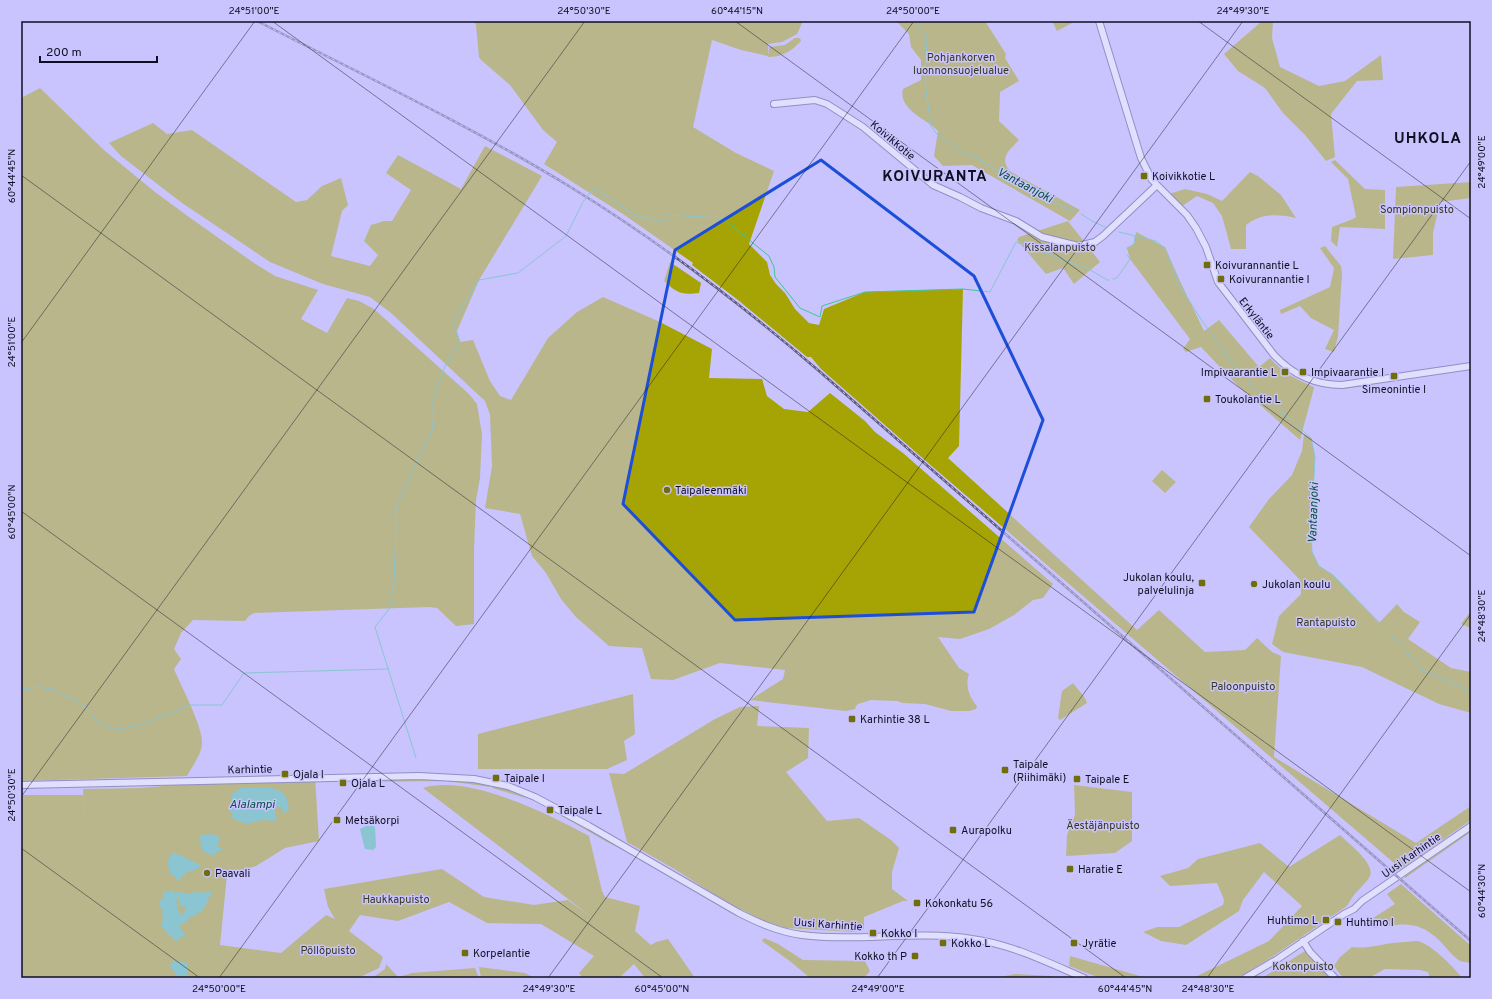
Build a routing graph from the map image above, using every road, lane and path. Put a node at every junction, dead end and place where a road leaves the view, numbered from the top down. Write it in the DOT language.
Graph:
graph roads {
  1 [pos="1099,21"];
  2 [pos="774,104"];
  3 [pos="1157,185"];
  4 [pos="1471,366"];
  5 [pos="21,785"];
  6 [pos="526,793"];
  7 [pos="1471,826"];
  8 [pos="1303,941"];
  9 [pos="1084,978"];
  10 [pos="1245,978"];
  11 [pos="1335,978"];
  1 -- 3 [label="street, Erkyläntie"];
  2 -- 3 [label="street, Koivikkotie"];
  3 -- 4 [label="street, Erkyläntie"];
  5 -- 6 [label="street, Karhintie"];
  6 -- 9 [label="street, Uusi Karhintie"];
  7 -- 8 [label="street, Uusi Karhintie"];
  8 -- 10 [label="street, Uusi Karhintie"];
  8 -- 11 [label="street"];
}
